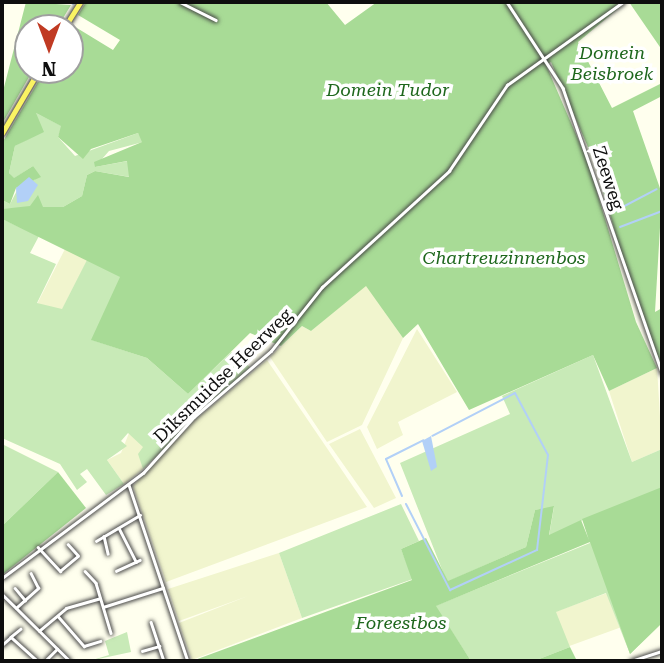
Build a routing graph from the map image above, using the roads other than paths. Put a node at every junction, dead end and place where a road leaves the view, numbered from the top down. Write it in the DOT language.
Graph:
graph roads {
  1 [pos="180,2"];
  2 [pos="508,2"];
  3 [pos="623,2"];
  4 [pos="216,20"];
  5 [pos="547,60"];
  6 [pos="31,84"];
  7 [pos="2,133"];
  8 [pos="662,373"];
  9 [pos="128,484"];
  10 [pos="140,515"];
  11 [pos="118,527"];
  12 [pos="104,536"];
  13 [pos="96,541"];
  14 [pos="68,545"];
  15 [pos="38,547"];
  16 [pos="107,554"];
  17 [pos="85,571"];
  18 [pos="116,571"];
  19 [pos="31,575"];
  20 [pos="2,578"];
  21 [pos="164,588"];
  22 [pos="15,589"];
  23 [pos="2,594"];
  24 [pos="100,598"];
  25 [pos="25,600"];
  26 [pos="66,600"];
  27 [pos="70,607"];
  28 [pos="103,607"];
  29 [pos="16,608"];
  30 [pos="57,615"];
  31 [pos="151,622"];
  32 [pos="20,629"];
  33 [pos="39,631"];
  34 [pos="111,633"];
  35 [pos="11,638"];
  36 [pos="100,641"];
  37 [pos="2,645"];
  38 [pos="84,646"];
  39 [pos="159,646"];
  40 [pos="57,649"];
  41 [pos="80,650"];
  42 [pos="142,651"];
  43 [pos="662,651"];
  44 [pos="38,661"];
  45 [pos="45,661"];
  46 [pos="70,661"];
  47 [pos="164,661"];
  48 [pos="188,661"];
  49 [pos="634,661"];
  1 -- 4 [label="street"];
  2 -- 5 [label="street, Zeeweg"];
  3 -- 5 [label="street, Diksmuidse Heerweg"];
  5 -- 8 [label="street, Zeeweg"];
  5 -- 9 [label="street, Diksmuidse Heerweg"];
  6 -- 7 [label="main road"];
  9 -- 10 [label="street"];
  9 -- 15 [label="street, Diksmuidse Heerweg"];
  10 -- 11 [label="street"];
  10 -- 21 [label="street"];
  11 -- 12 [label="street"];
  11 -- 18 [label="street"];
  12 -- 13 [label="street"];
  12 -- 16 [label="street"];
  14 -- 15 [label="street"];
  15 -- 20 [label="street, Diksmuidse Heerweg"];
  17 -- 24 [label="street"];
  19 -- 25 [label="street"];
  21 -- 28 [label="street"];
  21 -- 48 [label="street"];
  22 -- 25 [label="street"];
  23 -- 29 [label="street"];
  24 -- 27 [label="street"];
  24 -- 28 [label="street"];
  25 -- 29 [label="street"];
  26 -- 27 [label="street"];
  27 -- 30 [label="street"];
  28 -- 34 [label="street"];
  29 -- 33 [label="street"];
  30 -- 33 [label="street"];
  30 -- 38 [label="street"];
  31 -- 39 [label="street"];
  32 -- 35 [label="street"];
  33 -- 40 [label="street"];
  35 -- 37 [label="street"];
  35 -- 44 [label="street"];
  36 -- 38 [label="street"];
  38 -- 41 [label="street"];
  39 -- 42 [label="street"];
  39 -- 47 [label="street"];
  40 -- 45 [label="street"];
  40 -- 46 [label="street"];
  43 -- 49 [label="street"];
}
